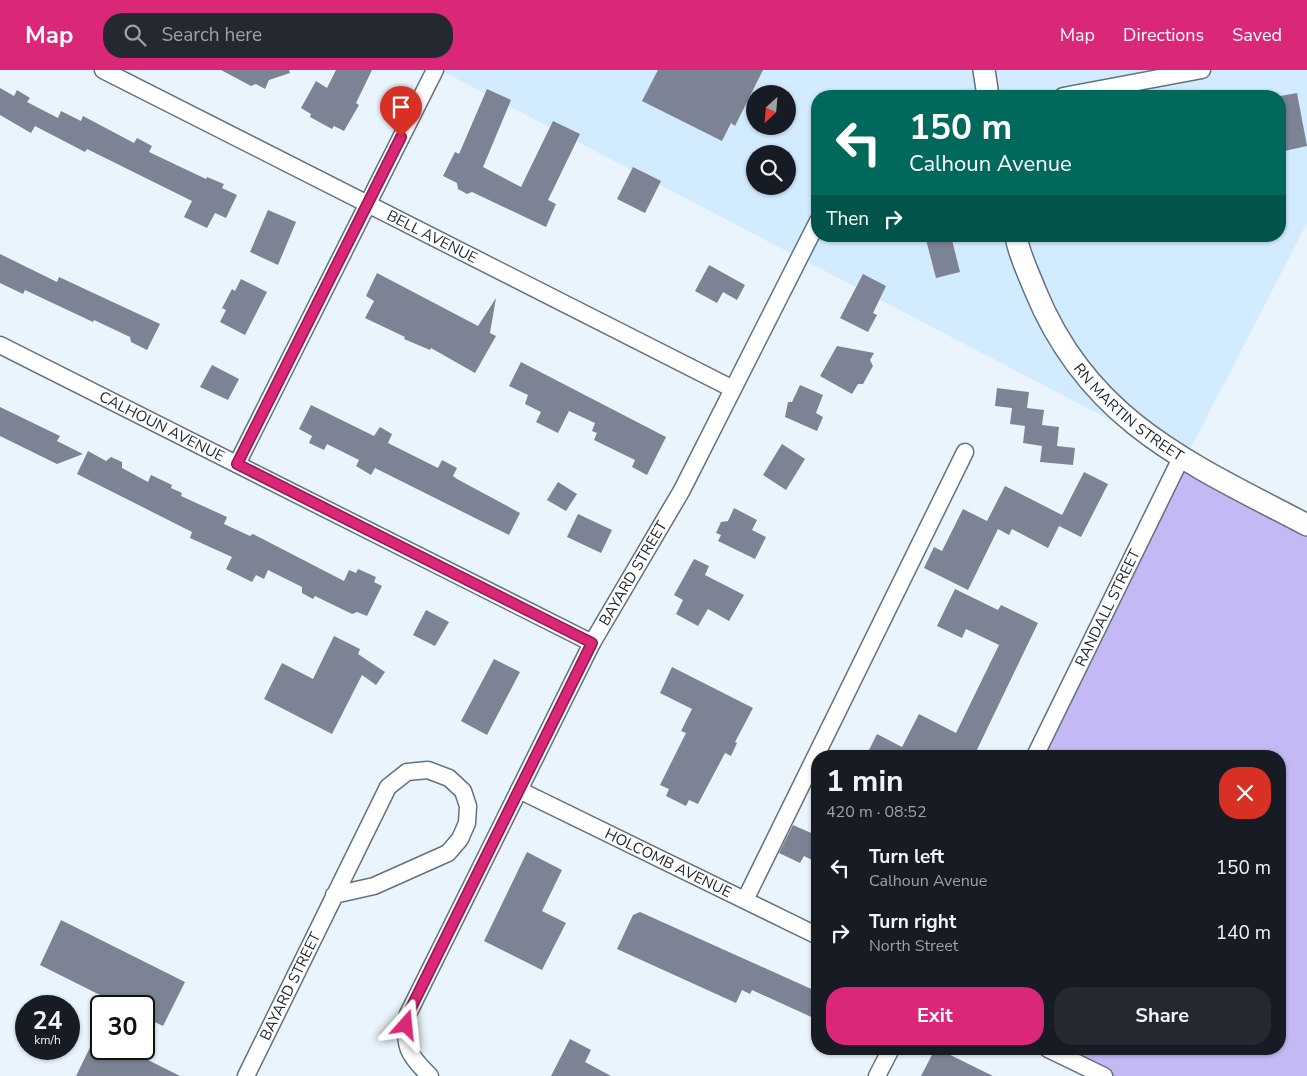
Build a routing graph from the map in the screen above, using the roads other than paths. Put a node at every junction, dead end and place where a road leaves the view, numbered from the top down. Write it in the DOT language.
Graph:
graph roads {
  1 [pos="103,70"];
  2 [pos="435,70"];
  3 [pos="984,70"];
  4 [pos="1202,70"];
  5 [pos="987,90"];
  6 [pos="1095,90"];
  7 [pos="368,204"];
  8 [pos="811,235"];
  9 [pos="1018,242"];
  10 [pos="0,345"];
  11 [pos="734,389"];
  12 [pos="965,452"];
  13 [pos="1181,458"];
  14 [pos="237,464"];
  15 [pos="1307,525"];
  16 [pos="592,643"];
  17 [pos="819,750"];
  18 [pos="1038,750"];
  19 [pos="811,766"];
  20 [pos="519,790"];
  21 [pos="334,895"];
  22 [pos="745,900"];
  23 [pos="811,933"];
  24 [pos="887,1055"];
  25 [pos="1060,1055"];
  26 [pos="246,1076"];
  27 [pos="430,1076"];
  28 [pos="877,1076"];
  29 [pos="1104,1076"];
  1 -- 7 [label="street, BELL AVENUE"];
  2 -- 7 [label="street"];
  3 -- 5 [label="street"];
  4 -- 6 [label="street"];
  7 -- 11 [label="street, BELL AVENUE"];
  7 -- 14 [label="street"];
  8 -- 11 [label="street, BAYARD STREET"];
  9 -- 13 [label="street, RN MARTIN STREET"];
  10 -- 14 [label="street, CALHOUN AVENUE"];
  11 -- 16 [label="street, BAYARD STREET"];
  12 -- 17 [label="street"];
  13 -- 15 [label="street, RN MARTIN STREET"];
  13 -- 18 [label="street, RANDALL STREET"];
  14 -- 16 [label="street, CALHOUN AVENUE"];
  16 -- 20 [label="street, BAYARD STREET"];
  19 -- 22 [label="street"];
  20 -- 22 [label="street, HOLCOMB AVENUE"];
  20 -- 27 [label="street, BAYARD STREET"];
  21 -- 21 [label="street, BAYARD STREET"];
  21 -- 26 [label="street, BAYARD STREET"];
  22 -- 23 [label="street, HOLCOMB AVENUE"];
  24 -- 28 [label="street"];
  25 -- 29 [label="street"];
}
